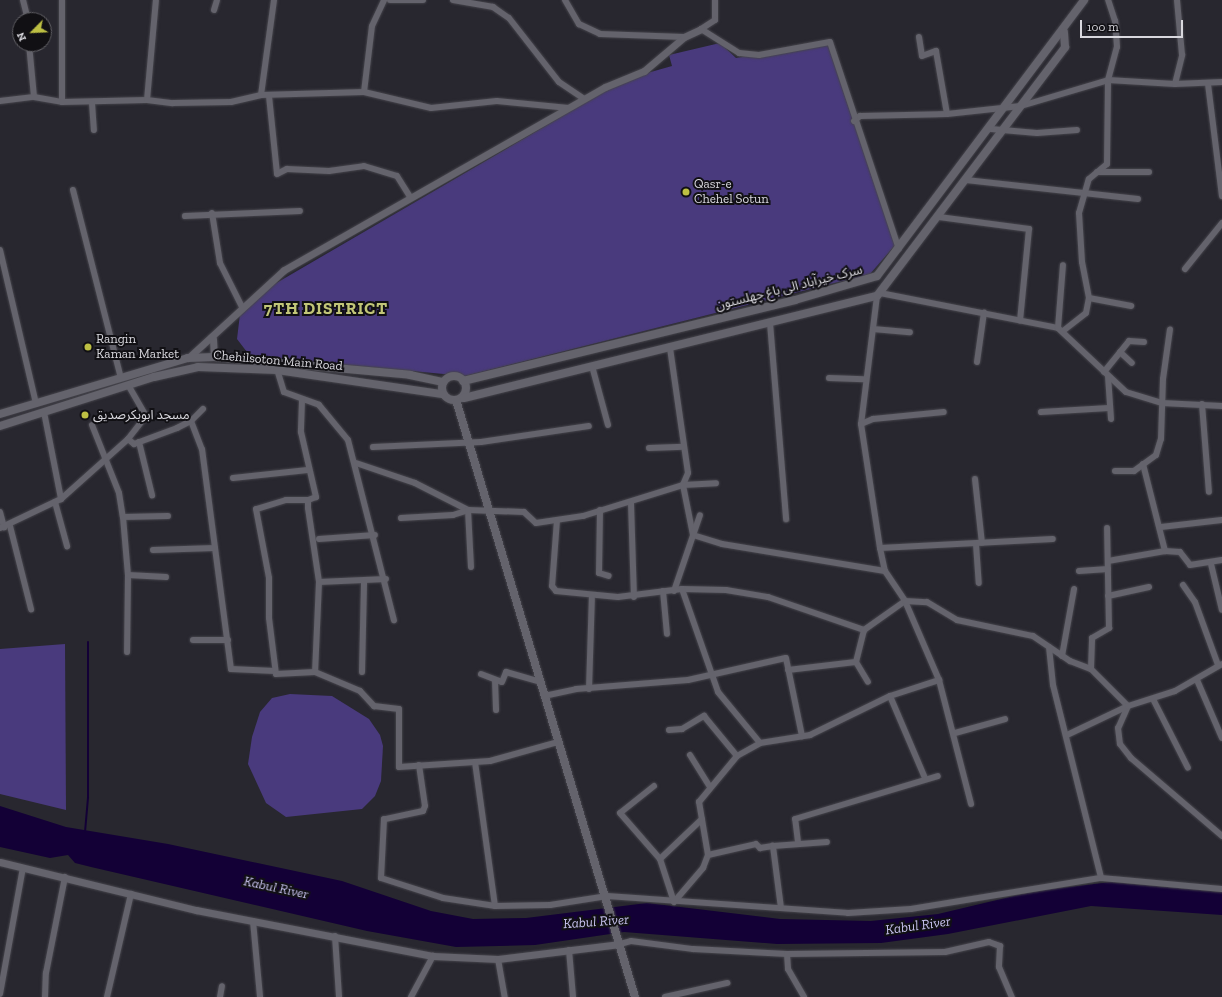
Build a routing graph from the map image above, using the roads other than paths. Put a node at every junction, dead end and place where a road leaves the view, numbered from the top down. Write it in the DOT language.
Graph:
graph roads {
  1 [pos="23,0"];
  2 [pos="62,0"];
  3 [pos="156,0"];
  4 [pos="217,0"];
  5 [pos="274,0"];
  6 [pos="384,0"];
  7 [pos="390,0"];
  8 [pos="423,0"];
  9 [pos="453,0"];
  10 [pos="565,0"];
  11 [pos="715,0"];
  12 [pos="1084,0"];
  13 [pos="1108,0"];
  14 [pos="1177,0"];
  15 [pos="214,10"];
  16 [pos="26,12"];
  17 [pos="701,29"];
  18 [pos="1064,32"];
  19 [pos="684,37"];
  20 [pos="919,37"];
  21 [pos="30,52"];
  22 [pos="1108,80"];
  23 [pos="1222,82"];
  24 [pos="1175,84"];
  25 [pos="1208,84"];
  26 [pos="364,92"];
  27 [pos="261,95"];
  28 [pos="269,96"];
  29 [pos="34,97"];
  30 [pos="0,100"];
  31 [pos="147,100"];
  32 [pos="584,100"];
  33 [pos="62,102"];
  34 [pos="92,103"];
  35 [pos="1007,106"];
  36 [pos="1021,106"];
  37 [pos="570,108"];
  38 [pos="947,114"];
  39 [pos="854,121"];
  40 [pos="991,129"];
  41 [pos="94,130"];
  42 [pos="1077,130"];
  43 [pos="1002,131"];
  44 [pos="1097,172"];
  45 [pos="1150,172"];
  46 [pos="966,180"];
  47 [pos="73,190"];
  48 [pos="1086,194"];
  49 [pos="1222,196"];
  50 [pos="410,198"];
  51 [pos="1138,199"];
  52 [pos="300,211"];
  53 [pos="212,213"];
  54 [pos="185,216"];
  55 [pos="939,218"];
  56 [pos="1222,223"];
  57 [pos="0,250"];
  58 [pos="900,250"];
  59 [pos="1,258"];
  60 [pos="1063,265"];
  61 [pos="1185,269"];
  62 [pos="879,295"];
  63 [pos="1089,298"];
  64 [pos="1130,306"];
  65 [pos="242,309"];
  66 [pos="984,312"];
  67 [pos="1020,321"];
  68 [pos="770,323"];
  69 [pos="873,329"];
  70 [pos="1170,329"];
  71 [pos="1061,330"];
  72 [pos="910,332"];
  73 [pos="213,339"];
  74 [pos="1144,342"];
  75 [pos="670,348"];
  76 [pos="1120,352"];
  77 [pos="214,357"];
  78 [pos="188,358"];
  79 [pos="978,362"];
  80 [pos="1132,363"];
  81 [pos="592,366"];
  82 [pos="276,367"];
  83 [pos="1106,374"];
  84 [pos="121,378"];
  85 [pos="829,378"];
  86 [pos="864,379"];
  87 [pos="464,381"];
  88 [pos="443,382"];
  89 [pos="128,385"];
  90 [pos="442,394"];
  91 [pos="460,399"];
  92 [pos="302,400"];
  93 [pos="1162,403"];
  94 [pos="36,404"];
  95 [pos="1202,404"];
  96 [pos="1222,406"];
  97 [pos="1109,408"];
  98 [pos="203,409"];
  99 [pos="44,412"];
  100 [pos="944,412"];
  101 [pos="1041,412"];
  102 [pos="0,414"];
  103 [pos="1111,419"];
  104 [pos="192,421"];
  105 [pos="860,424"];
  106 [pos="92,425"];
  107 [pos="608,425"];
  108 [pos="0,426"];
  109 [pos="589,426"];
  110 [pos="128,439"];
  111 [pos="468,441"];
  112 [pos="139,442"];
  113 [pos="373,447"];
  114 [pos="684,447"];
  115 [pos="649,448"];
  116 [pos="106,462"];
  117 [pos="356,463"];
  118 [pos="1143,464"];
  119 [pos="308,470"];
  120 [pos="1115,471"];
  121 [pos="233,478"];
  122 [pos="975,479"];
  123 [pos="716,483"];
  124 [pos="683,485"];
  125 [pos="1209,492"];
  126 [pos="152,495"];
  127 [pos="58,500"];
  128 [pos="308,500"];
  129 [pos="631,503"];
  130 [pos="468,510"];
  131 [pos="600,510"];
  132 [pos="490,511"];
  133 [pos="0,512"];
  134 [pos="700,515"];
  135 [pos="168,516"];
  136 [pos="123,517"];
  137 [pos="401,518"];
  138 [pos="786,519"];
  139 [pos="557,520"];
  140 [pos="1222,520"];
  141 [pos="5,527"];
  142 [pos="1161,527"];
  143 [pos="1107,528"];
  144 [pos="693,535"];
  145 [pos="375,536"];
  146 [pos="319,539"];
  147 [pos="1053,539"];
  148 [pos="979,544"];
  149 [pos="67,546"];
  150 [pos="215,548"];
  151 [pos="880,548"];
  152 [pos="153,550"];
  153 [pos="1165,551"];
  154 [pos="1222,560"];
  155 [pos="1108,561"];
  156 [pos="1211,564"];
  157 [pos="471,567"];
  158 [pos="1108,569"];
  159 [pos="885,571"];
  160 [pos="1079,571"];
  161 [pos="128,575"];
  162 [pos="609,576"];
  163 [pos="166,577"];
  164 [pos="386,579"];
  165 [pos="319,582"];
  166 [pos="364,582"];
  167 [pos="979,583"];
  168 [pos="1183,586"];
  169 [pos="1149,588"];
  170 [pos="682,589"];
  171 [pos="1074,589"];
  172 [pos="663,591"];
  173 [pos="674,591"];
  174 [pos="592,595"];
  175 [pos="1108,596"];
  176 [pos="634,597"];
  177 [pos="905,601"];
  178 [pos="31,609"];
  179 [pos="1222,610"];
  180 [pos="394,620"];
  181 [pos="864,630"];
  182 [pos="667,634"];
  183 [pos="193,640"];
  184 [pos="228,640"];
  185 [pos="1049,647"];
  186 [pos="127,652"];
  187 [pos="1062,656"];
  188 [pos="856,662"];
  189 [pos="1220,664"];
  190 [pos="1091,669"];
  191 [pos="275,670"];
  192 [pos="788,670"];
  193 [pos="315,672"];
  194 [pos="362,672"];
  195 [pos="482,674"];
  196 [pos="714,675"];
  197 [pos="495,680"];
  198 [pos="939,680"];
  199 [pos="1197,680"];
  200 [pos="540,682"];
  201 [pos="868,682"];
  202 [pos="590,689"];
  203 [pos="544,696"];
  204 [pos="890,696"];
  205 [pos="1153,699"];
  206 [pos="1128,706"];
  207 [pos="496,710"];
  208 [pos="1005,719"];
  209 [pos="669,730"];
  210 [pos="955,733"];
  211 [pos="1067,735"];
  212 [pos="802,736"];
  213 [pos="1222,738"];
  214 [pos="558,742"];
  215 [pos="760,743"];
  216 [pos="690,755"];
  217 [pos="737,756"];
  218 [pos="475,762"];
  219 [pos="419,765"];
  220 [pos="1188,768"];
  221 [pos="938,776"];
  222 [pos="925,778"];
  223 [pos="654,786"];
  224 [pos="710,787"];
  225 [pos="971,804"];
  226 [pos="702,819"];
  227 [pos="1222,836"];
  228 [pos="798,842"];
  229 [pos="827,842"];
  230 [pos="773,846"];
  231 [pos="708,856"];
  232 [pos="660,859"];
  233 [pos="0,862"];
  234 [pos="23,868"];
  235 [pos="65,878"];
  236 [pos="1102,878"];
  237 [pos="1222,889"];
  238 [pos="131,894"];
  239 [pos="608,899"];
  240 [pos="674,902"];
  241 [pos="495,906"];
  242 [pos="781,908"];
  243 [pos="253,921"];
  244 [pos="335,936"];
  245 [pos="620,944"];
  246 [pos="569,950"];
  247 [pos="787,954"];
  248 [pos="433,956"];
  249 [pos="498,960"];
  250 [pos="727,983"];
  251 [pos="222,986"];
  252 [pos="0,994"];
  253 [pos="45,997"];
  254 [pos="107,997"];
  255 [pos="220,997"];
  256 [pos="260,997"];
  257 [pos="339,997"];
  258 [pos="411,997"];
  259 [pos="505,997"];
  260 [pos="573,997"];
  261 [pos="635,997"];
  262 [pos="665,997"];
  263 [pos="804,997"];
  264 [pos="1012,997"];
  1 -- 16 [label="street"];
  2 -- 33 [label="street"];
  3 -- 31 [label="street"];
  4 -- 15 [label="street"];
  5 -- 27 [label="street"];
  6 -- 26 [label="street"];
  7 -- 8 [label="street"];
  9 -- 32 [label="street"];
  10 -- 19 [label="street"];
  11 -- 17 [label="street"];
  12 -- 18 [label="main road, سرک خیرآباد الی باغ چهلستون"];
  13 -- 22 [label="street"];
  14 -- 24 [label="street"];
  17 -- 19 [label="street"];
  17 -- 39 [label="street"];
  18 -- 35 [label="main road, سرک خیرآباد الی باغ چهلستون"];
  18 -- 36 [label="main road"];
  19 -- 32 [label="street"];
  20 -- 38 [label="street"];
  21 -- 29 [label="street"];
  22 -- 24 [label="street"];
  22 -- 36 [label="street"];
  22 -- 44 [label="street"];
  23 -- 25 [label="street"];
  24 -- 25 [label="street"];
  25 -- 49 [label="street"];
  26 -- 28 [label="street"];
  26 -- 37 [label="street"];
  27 -- 28 [label="street"];
  27 -- 31 [label="street"];
  28 -- 50 [label="street"];
  29 -- 30 [label="street"];
  29 -- 33 [label="street"];
  31 -- 34 [label="street"];
  32 -- 37 [label="street"];
  33 -- 34 [label="street"];
  34 -- 41 [label="street"];
  35 -- 36 [label="street"];
  35 -- 38 [label="street"];
  35 -- 40 [label="main road, سرک خیرآباد الی باغ چهلستون"];
  36 -- 43 [label="main road"];
  37 -- 50 [label="street"];
  38 -- 39 [label="street"];
  39 -- 58 [label="street"];
  40 -- 43 [label="street"];
  40 -- 58 [label="main road, سرک خیرآباد الی باغ چهلستون"];
  42 -- 43 [label="street"];
  43 -- 46 [label="main road"];
  44 -- 45 [label="street"];
  44 -- 48 [label="street"];
  46 -- 48 [label="street"];
  46 -- 55 [label="main road"];
  47 -- 84 [label="street"];
  48 -- 51 [label="street"];
  48 -- 63 [label="street"];
  50 -- 65 [label="street"];
  52 -- 53 [label="street"];
  53 -- 54 [label="street"];
  53 -- 65 [label="street"];
  55 -- 62 [label="main road"];
  55 -- 67 [label="street"];
  56 -- 61 [label="street"];
  57 -- 59 [label="street"];
  58 -- 87 [label="main road, سرک خیرآباد الی باغ چهلستون"];
  59 -- 94 [label="street"];
  60 -- 71 [label="street"];
  62 -- 66 [label="street"];
  62 -- 68 [label="main road"];
  62 -- 69 [label="street"];
  63 -- 64 [label="street"];
  63 -- 71 [label="street"];
  65 -- 73 [label="street"];
  66 -- 67 [label="street"];
  66 -- 79 [label="street"];
  67 -- 71 [label="street"];
  68 -- 75 [label="main road"];
  68 -- 138 [label="street"];
  69 -- 72 [label="street"];
  69 -- 86 [label="street"];
  70 -- 93 [label="street"];
  71 -- 83 [label="street"];
  73 -- 77 [label="street"];
  73 -- 78 [label="street"];
  74 -- 76 [label="street"];
  75 -- 81 [label="main road"];
  75 -- 114 [label="street"];
  76 -- 80 [label="street"];
  76 -- 83 [label="street"];
  77 -- 78 [label="main road, Chehilsoton Main Road"];
  77 -- 82 [label="main road, Chehilsoton Main Road"];
  78 -- 84 [label="main road, Chehilsoton Main Road"];
  81 -- 91 [label="main road"];
  81 -- 107 [label="street"];
  82 -- 88 [label="main road, Chehilsoton Main Road"];
  82 -- 89 [label="main road, Chehilsoton Main Road"];
  82 -- 90 [label="main road, Chehilsoton Main Road"];
  82 -- 92 [label="street"];
  83 -- 93 [label="street"];
  83 -- 97 [label="street"];
  84 -- 94 [label="main road, Chehilsoton Main Road"];
  85 -- 86 [label="street"];
  86 -- 105 [label="street"];
  87 -- 88 [label="main road, سرک خیرآباد الی باغ چهلستون"];
  87 -- 91 [label="main road"];
  88 -- 90 [label="main road"];
  89 -- 99 [label="main road, Chehilsoton Main Road"];
  89 -- 110 [label="street"];
  90 -- 91 [label="main road, Chehilsoton Main Road"];
  91 -- 111 [label="main road"];
  92 -- 117 [label="street"];
  92 -- 119 [label="street"];
  93 -- 95 [label="street"];
  93 -- 118 [label="street"];
  94 -- 102 [label="main road, Chehilsoton Main Road"];
  95 -- 96 [label="street"];
  95 -- 125 [label="street"];
  97 -- 101 [label="street"];
  97 -- 103 [label="street"];
  98 -- 104 [label="street"];
  99 -- 108 [label="main road, Chehilsoton Main Road"];
  99 -- 127 [label="street"];
  100 -- 105 [label="street"];
  104 -- 112 [label="street"];
  104 -- 150 [label="street"];
  105 -- 151 [label="street"];
  106 -- 116 [label="street"];
  109 -- 111 [label="street"];
  110 -- 112 [label="street"];
  110 -- 116 [label="street"];
  111 -- 113 [label="street"];
  111 -- 132 [label="main road"];
  112 -- 126 [label="street"];
  114 -- 115 [label="street"];
  114 -- 124 [label="street"];
  116 -- 127 [label="street"];
  116 -- 136 [label="street"];
  117 -- 130 [label="street"];
  117 -- 145 [label="street"];
  118 -- 120 [label="street"];
  118 -- 142 [label="street"];
  119 -- 121 [label="street"];
  119 -- 128 [label="street"];
  122 -- 148 [label="street"];
  123 -- 124 [label="street"];
  124 -- 129 [label="street"];
  124 -- 144 [label="street"];
  127 -- 141 [label="street"];
  127 -- 149 [label="street"];
  128 -- 165 [label="street"];
  128 -- 191 [label="street"];
  129 -- 131 [label="street"];
  129 -- 176 [label="street"];
  130 -- 132 [label="street"];
  130 -- 137 [label="street"];
  130 -- 157 [label="street"];
  131 -- 139 [label="street"];
  131 -- 162 [label="street"];
  132 -- 139 [label="street"];
  132 -- 200 [label="main road"];
  133 -- 141 [label="street"];
  134 -- 144 [label="street"];
  135 -- 136 [label="street"];
  136 -- 161 [label="street"];
  139 -- 174 [label="street"];
  140 -- 142 [label="street"];
  141 -- 178 [label="street"];
  142 -- 153 [label="street"];
  143 -- 155 [label="street"];
  144 -- 159 [label="street"];
  144 -- 173 [label="street"];
  145 -- 146 [label="street"];
  145 -- 164 [label="street"];
  147 -- 148 [label="street"];
  148 -- 151 [label="street"];
  148 -- 167 [label="street"];
  150 -- 152 [label="street"];
  150 -- 184 [label="street"];
  151 -- 159 [label="street"];
  153 -- 155 [label="street"];
  153 -- 156 [label="street"];
  154 -- 156 [label="street"];
  155 -- 158 [label="street"];
  156 -- 179 [label="street"];
  158 -- 160 [label="street"];
  158 -- 175 [label="street"];
  159 -- 177 [label="street"];
  161 -- 163 [label="street"];
  161 -- 186 [label="street"];
  164 -- 166 [label="street"];
  164 -- 180 [label="street"];
  165 -- 166 [label="street"];
  165 -- 193 [label="street"];
  166 -- 194 [label="street"];
  168 -- 189 [label="street"];
  169 -- 175 [label="street"];
  170 -- 173 [label="street"];
  170 -- 181 [label="street"];
  170 -- 196 [label="street"];
  171 -- 187 [label="street"];
  172 -- 173 [label="street"];
  172 -- 176 [label="street"];
  172 -- 182 [label="street"];
  174 -- 176 [label="street"];
  174 -- 202 [label="street"];
  175 -- 190 [label="street"];
  177 -- 181 [label="street"];
  177 -- 185 [label="street"];
  177 -- 198 [label="street"];
  181 -- 188 [label="street"];
  183 -- 184 [label="street"];
  184 -- 191 [label="street"];
  185 -- 187 [label="street"];
  185 -- 211 [label="street"];
  187 -- 190 [label="street"];
  188 -- 192 [label="street"];
  188 -- 201 [label="street"];
  189 -- 199 [label="street"];
  190 -- 206 [label="street"];
  191 -- 193 [label="street"];
  192 -- 196 [label="street"];
  192 -- 212 [label="street"];
  193 -- 219 [label="street"];
  195 -- 197 [label="street"];
  196 -- 202 [label="street"];
  196 -- 215 [label="street"];
  197 -- 200 [label="street"];
  197 -- 207 [label="street"];
  198 -- 204 [label="street"];
  198 -- 210 [label="street"];
  199 -- 205 [label="street"];
  199 -- 213 [label="street"];
  200 -- 203 [label="main road"];
  202 -- 203 [label="street"];
  203 -- 214 [label="main road"];
  204 -- 212 [label="street"];
  204 -- 222 [label="street"];
  205 -- 206 [label="street"];
  205 -- 220 [label="street"];
  206 -- 211 [label="street"];
  206 -- 227 [label="street"];
  208 -- 210 [label="street"];
  209 -- 217 [label="street"];
  210 -- 225 [label="street"];
  211 -- 236 [label="street"];
  212 -- 215 [label="street"];
  214 -- 218 [label="street"];
  214 -- 239 [label="main road"];
  215 -- 217 [label="street"];
  216 -- 224 [label="street"];
  217 -- 224 [label="street"];
  218 -- 219 [label="street"];
  218 -- 241 [label="street"];
  219 -- 241 [label="street"];
  221 -- 222 [label="street"];
  222 -- 228 [label="street"];
  223 -- 232 [label="street"];
  224 -- 226 [label="street"];
  226 -- 231 [label="street"];
  226 -- 232 [label="street"];
  228 -- 229 [label="street"];
  228 -- 230 [label="street"];
  230 -- 231 [label="street"];
  230 -- 242 [label="street"];
  231 -- 240 [label="street"];
  232 -- 240 [label="street"];
  233 -- 234 [label="street"];
  234 -- 235 [label="street"];
  234 -- 252 [label="street"];
  235 -- 238 [label="street"];
  235 -- 253 [label="street"];
  236 -- 237 [label="street"];
  236 -- 242 [label="street"];
  238 -- 243 [label="street"];
  238 -- 254 [label="street"];
  239 -- 240 [label="street"];
  239 -- 241 [label="street"];
  239 -- 245 [label="main road"];
  240 -- 242 [label="street"];
  243 -- 244 [label="street"];
  243 -- 256 [label="street"];
  244 -- 248 [label="street"];
  244 -- 257 [label="street"];
  245 -- 246 [label="street"];
  245 -- 247 [label="street"];
  245 -- 261 [label="main road"];
  246 -- 249 [label="street"];
  246 -- 260 [label="street"];
  247 -- 263 [label="street"];
  247 -- 264 [label="street"];
  248 -- 249 [label="street"];
  248 -- 258 [label="street"];
  249 -- 259 [label="street"];
  250 -- 262 [label="street"];
  251 -- 255 [label="street"];
}
